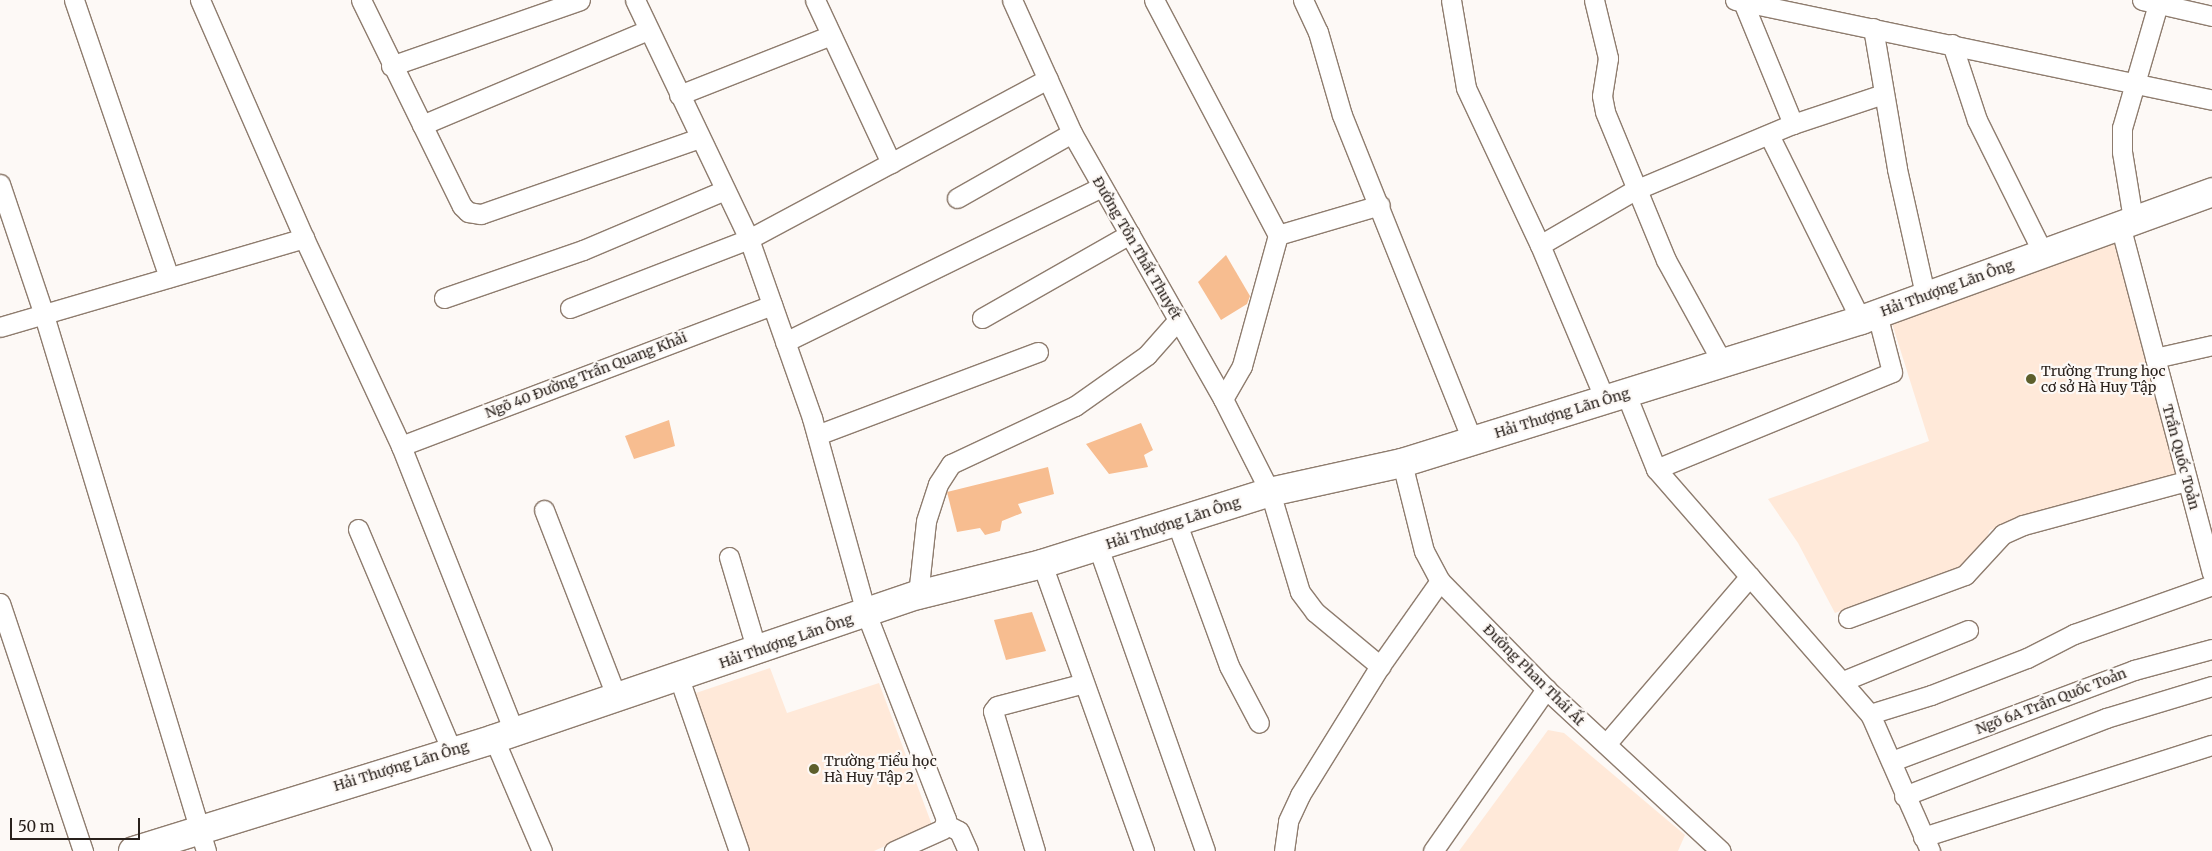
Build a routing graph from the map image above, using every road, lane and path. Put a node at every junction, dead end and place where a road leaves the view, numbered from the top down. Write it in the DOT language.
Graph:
graph roads {
  1 [pos="74,0"];
  2 [pos="200,0"];
  3 [pos="580,0"];
  4 [pos="635,0"];
  5 [pos="815,0"];
  6 [pos="1012,0"];
  7 [pos="1154,0"];
  8 [pos="1302,0"];
  9 [pos="1450,0"];
  10 [pos="1594,0"];
  11 [pos="365,1"];
  12 [pos="1739,1"];
  13 [pos="2150,2"];
  14 [pos="2212,16"];
  15 [pos="1873,28"];
  16 [pos="648,30"];
  17 [pos="829,36"];
  18 [pos="1952,44"];
  19 [pos="392,66"];
  20 [pos="1048,78"];
  21 [pos="2136,82"];
  22 [pos="1883,94"];
  23 [pos="679,95"];
  24 [pos="2212,100"];
  25 [pos="1793,124"];
  26 [pos="422,126"];
  27 [pos="1072,132"];
  28 [pos="1769,135"];
  29 [pos="699,138"];
  30 [pos="891,162"];
  31 [pos="0,184"];
  32 [pos="1101,187"];
  33 [pos="725,190"];
  34 [pos="1635,190"];
  35 [pos="2212,192"];
  36 [pos="957,198"];
  37 [pos="1380,205"];
  38 [pos="2126,222"];
  39 [pos="1130,234"];
  40 [pos="1278,234"];
  41 [pos="304,238"];
  42 [pos="748,238"];
  43 [pos="1540,245"];
  44 [pos="2044,253"];
  45 [pos="169,277"];
  46 [pos="1925,294"];
  47 [pos="444,298"];
  48 [pos="772,305"];
  49 [pos="570,308"];
  50 [pos="43,312"];
  51 [pos="1869,317"];
  52 [pos="982,318"];
  53 [pos="1178,320"];
  54 [pos="0,326"];
  55 [pos="785,342"];
  56 [pos="2212,345"];
  57 [pos="1038,352"];
  58 [pos="2155,358"];
  59 [pos="1722,362"];
  60 [pos="1616,397"];
  61 [pos="1223,399"];
  62 [pos="817,435"];
  63 [pos="1472,440"];
  64 [pos="401,446"];
  65 [pos="1402,463"];
  66 [pos="1656,469"];
  67 [pos="2186,481"];
  68 [pos="1270,492"];
  69 [pos="544,510"];
  70 [pos="1176,521"];
  71 [pos="2206,526"];
  72 [pos="358,529"];
  73 [pos="1098,548"];
  74 [pos="729,557"];
  75 [pos="1042,564"];
  76 [pos="2212,573"];
  77 [pos="1750,576"];
  78 [pos="1440,581"];
  79 [pos="2212,585"];
  80 [pos="918,595"];
  81 [pos="0,603"];
  82 [pos="866,613"];
  83 [pos="1848,618"];
  84 [pos="1968,630"];
  85 [pos="2212,649"];
  86 [pos="757,651"];
  87 [pos="1380,666"];
  88 [pos="679,678"];
  89 [pos="1843,681"];
  90 [pos="1082,684"];
  91 [pos="2212,686"];
  92 [pos="1546,689"];
  93 [pos="617,698"];
  94 [pos="1870,714"];
  95 [pos="1259,723"];
  96 [pos="504,735"];
  97 [pos="1606,744"];
  98 [pos="2212,745"];
  99 [pos="451,749"];
  100 [pos="1892,761"];
  101 [pos="1904,796"];
  102 [pos="946,825"];
  103 [pos="202,841"];
  104 [pos="1697,843"];
  105 [pos="1926,844"];
  106 [pos="83,851"];
  107 [pos="133,851"];
  108 [pos="542,851"];
  109 [pos="739,851"];
  110 [pos="894,851"];
  111 [pos="968,851"];
  112 [pos="1035,851"];
  113 [pos="1144,851"];
  114 [pos="1205,851"];
  115 [pos="1284,851"];
  116 [pos="1434,851"];
  117 [pos="1721,851"];
  1 -- 45 [label="street"];
  2 -- 41 [label="street"];
  3 -- 19 [label="street"];
  4 -- 16 [label="street"];
  5 -- 17 [label="street"];
  6 -- 20 [label="street, Đường Tôn Thất Thuyết"];
  7 -- 40 [label="street"];
  8 -- 37 [label="street"];
  9 -- 43 [label="street"];
  10 -- 34 [label="street"];
  11 -- 19 [label="street"];
  12 -- 15 [label="street"];
  12 -- 25 [label="street"];
  13 -- 14 [label="street"];
  13 -- 21 [label="street, Trần Quốc Toản"];
  15 -- 18 [label="street"];
  15 -- 22 [label="street"];
  16 -- 23 [label="street"];
  16 -- 26 [label="street"];
  17 -- 23 [label="street"];
  17 -- 30 [label="street"];
  18 -- 21 [label="street"];
  18 -- 44 [label="street"];
  19 -- 26 [label="street"];
  20 -- 27 [label="street, Đường Tôn Thất Thuyết"];
  20 -- 30 [label="street"];
  21 -- 24 [label="street"];
  21 -- 38 [label="street, Trần Quốc Toản"];
  22 -- 25 [label="street"];
  22 -- 46 [label="street"];
  23 -- 29 [label="street"];
  25 -- 28 [label="street"];
  26 -- 29 [label="street"];
  27 -- 32 [label="street, Đường Tôn Thất Thuyết"];
  27 -- 36 [label="street"];
  28 -- 34 [label="street"];
  28 -- 51 [label="street"];
  29 -- 33 [label="street"];
  30 -- 42 [label="street"];
  31 -- 50 [label="street"];
  32 -- 39 [label="street, Đường Tôn Thất Thuyết"];
  32 -- 55 [label="street"];
  33 -- 42 [label="street"];
  33 -- 47 [label="street"];
  34 -- 43 [label="street"];
  34 -- 59 [label="street"];
  35 -- 38 [label="street, Hải Thượng Lãn Ông"];
  37 -- 40 [label="street"];
  37 -- 63 [label="street"];
  38 -- 44 [label="street, Hải Thượng Lãn Ông"];
  38 -- 58 [label="street, Trần Quốc Toản"];
  39 -- 52 [label="street"];
  39 -- 53 [label="street, Đường Tôn Thất Thuyết"];
  40 -- 61 [label="street"];
  41 -- 45 [label="street"];
  41 -- 64 [label="street"];
  42 -- 48 [label="street"];
  42 -- 49 [label="street"];
  43 -- 60 [label="street"];
  44 -- 46 [label="street, Hải Thượng Lãn Ông"];
  45 -- 50 [label="street"];
  46 -- 51 [label="street, Hải Thượng Lãn Ông"];
  48 -- 55 [label="street"];
  48 -- 64 [label="street, Ngõ 40 Đường Trần Quang Khải"];
  50 -- 54 [label="street"];
  50 -- 103 [label="street"];
  51 -- 59 [label="street, Hải Thượng Lãn Ông"];
  51 -- 66 [label="street"];
  53 -- 61 [label="street, Đường Tôn Thất Thuyết"];
  53 -- 80 [label="street"];
  55 -- 62 [label="street"];
  56 -- 58 [label="street"];
  57 -- 62 [label="street"];
  58 -- 67 [label="street, Trần Quốc Toản"];
  59 -- 60 [label="street, Hải Thượng Lãn Ông"];
  60 -- 63 [label="street, Hải Thượng Lãn Ông"];
  60 -- 66 [label="street"];
  61 -- 68 [label="street, Đường Tôn Thất Thuyết"];
  62 -- 82 [label="street"];
  63 -- 65 [label="street, Hải Thượng Lãn Ông"];
  64 -- 96 [label="street"];
  65 -- 68 [label="street, Hải Thượng Lãn Ông"];
  65 -- 78 [label="street, Đường Phan Thái Ất"];
  66 -- 77 [label="street"];
  67 -- 71 [label="street, Trần Quốc Toản"];
  67 -- 83 [label="street"];
  68 -- 70 [label="street, Hải Thượng Lãn Ông"];
  68 -- 87 [label="street, Đường Tôn Thất Thuyết"];
  69 -- 93 [label="street"];
  70 -- 73 [label="street, Hải Thượng Lãn Ông"];
  70 -- 95 [label="street"];
  71 -- 76 [label="street, Trần Quốc Toản"];
  72 -- 99 [label="street"];
  73 -- 75 [label="street, Hải Thượng Lãn Ông"];
  73 -- 114 [label="street"];
  74 -- 86 [label="street"];
  75 -- 80 [label="street, Hải Thượng Lãn Ông"];
  75 -- 90 [label="street"];
  77 -- 89 [label="street"];
  77 -- 97 [label="street"];
  78 -- 87 [label="street"];
  78 -- 92 [label="street, Đường Phan Thái Ất"];
  79 -- 94 [label="street"];
  80 -- 82 [label="street, Hải Thượng Lãn Ông"];
  81 -- 106 [label="street"];
  82 -- 86 [label="street, Hải Thượng Lãn Ông"];
  82 -- 102 [label="street"];
  84 -- 89 [label="street"];
  85 -- 100 [label="street, Ngõ 6A Trần Quốc Toản"];
  86 -- 88 [label="street, Hải Thượng Lãn Ông"];
  87 -- 115 [label="street"];
  88 -- 93 [label="street, Hải Thượng Lãn Ông"];
  88 -- 109 [label="street"];
  89 -- 94 [label="street"];
  90 -- 112 [label="street"];
  90 -- 113 [label="street"];
  91 -- 101 [label="street"];
  92 -- 97 [label="street, Đường Phan Thái Ất"];
  92 -- 116 [label="street"];
  93 -- 96 [label="street, Hải Thượng Lãn Ông"];
  94 -- 100 [label="street"];
  96 -- 99 [label="street, Hải Thượng Lãn Ông"];
  96 -- 108 [label="street"];
  97 -- 104 [label="street, Đường Phan Thái Ất"];
  98 -- 105 [label="street"];
  99 -- 103 [label="street, Hải Thượng Lãn Ông"];
  100 -- 101 [label="street"];
  101 -- 105 [label="street"];
  102 -- 110 [label="street"];
  102 -- 111 [label="street"];
  103 -- 107 [label="street, Hải Thượng Lãn Ông"];
  104 -- 117 [label="street, Đường Phan Thái Ất"];
}
